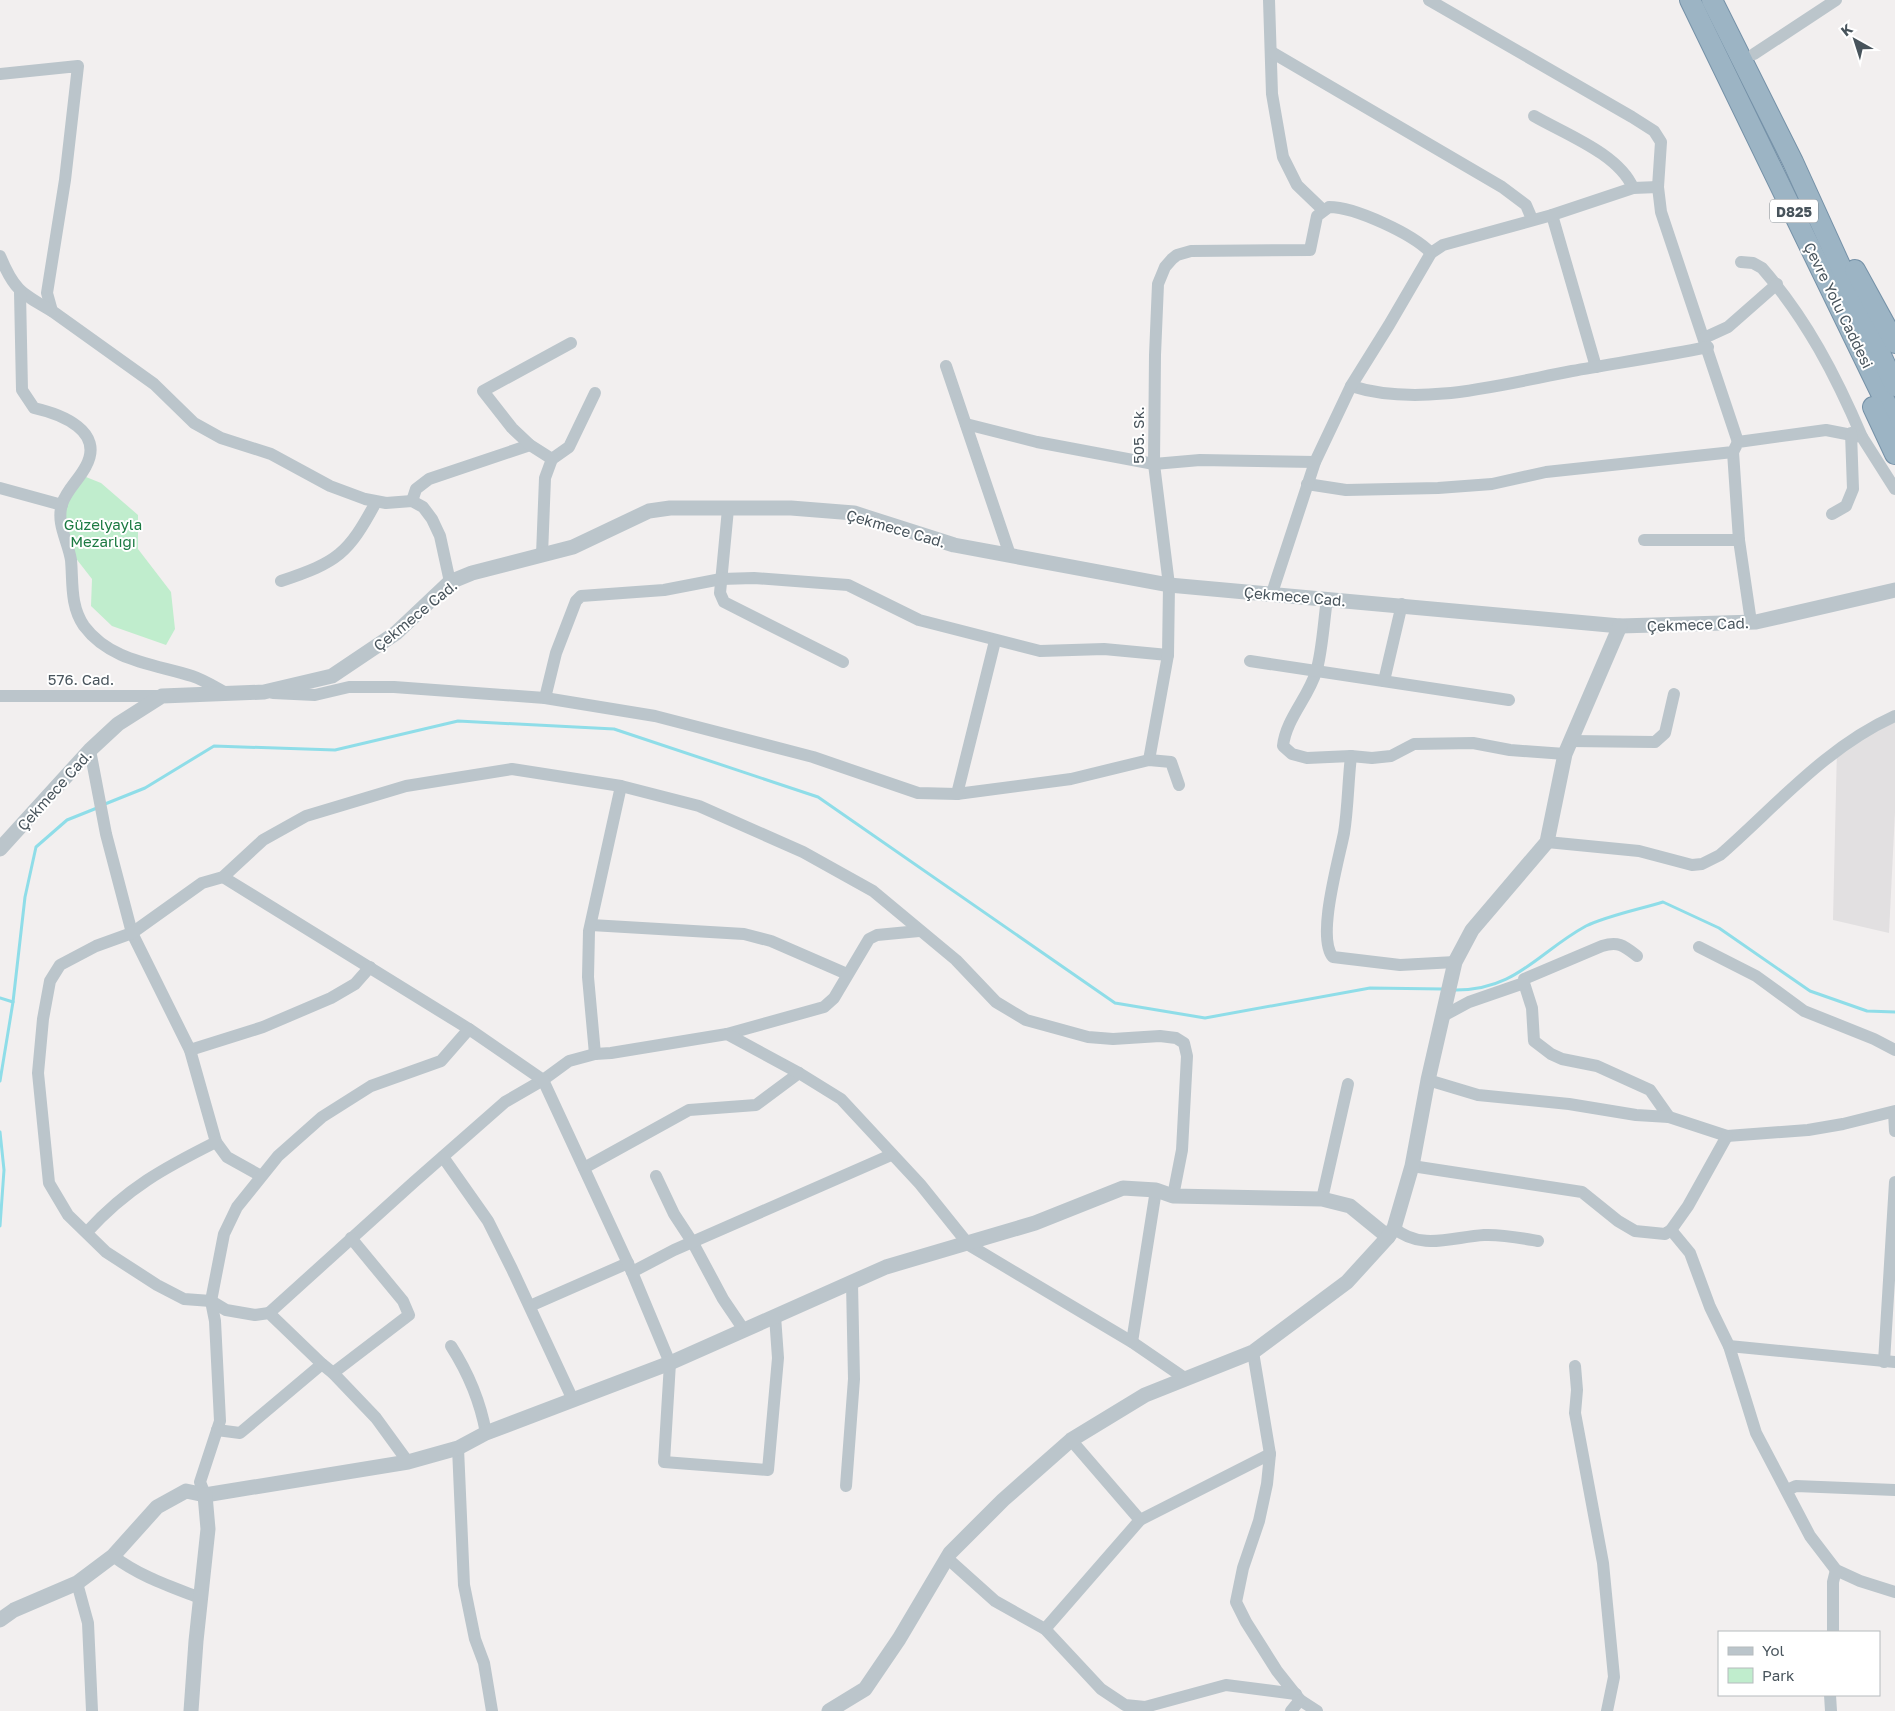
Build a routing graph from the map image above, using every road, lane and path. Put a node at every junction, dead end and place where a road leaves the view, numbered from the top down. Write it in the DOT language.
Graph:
graph roads {
  1 [pos="1269,0"];
  2 [pos="1429,0"];
  3 [pos="1690,0"];
  4 [pos="1712,0"];
  5 [pos="1836,0"];
  6 [pos="1272,53"];
  7 [pos="1754,54"];
  8 [pos="0,74"];
  9 [pos="1534,116"];
  10 [pos="1793,162"];
  11 [pos="1658,187"];
  12 [pos="1633,188"];
  13 [pos="1787,197"];
  14 [pos="1323,210"];
  15 [pos="1552,215"];
  16 [pos="1532,219"];
  17 [pos="1431,253"];
  18 [pos="0,256"];
  19 [pos="1741,262"];
  20 [pos="3,267"];
  21 [pos="1777,284"];
  22 [pos="20,292"];
  23 [pos="52,311"];
  24 [pos="572,343"];
  25 [pos="1706,343"];
  26 [pos="1895,343"];
  27 [pos="946,366"];
  28 [pos="1596,367"];
  29 [pos="1350,386"];
  30 [pos="1895,386"];
  31 [pos="595,393"];
  32 [pos="1895,422"];
  33 [pos="966,424"];
  34 [pos="1857,435"];
  35 [pos="530,445"];
  36 [pos="1735,447"];
  37 [pos="1895,454"];
  38 [pos="552,459"];
  39 [pos="1315,462"];
  40 [pos="1154,464"];
  41 [pos="1307,484"];
  42 [pos="0,488"];
  43 [pos="1895,489"];
  44 [pos="412,501"];
  45 [pos="376,502"];
  46 [pos="62,505"];
  47 [pos="728,509"];
  48 [pos="1832,514"];
  49 [pos="1644,540"];
  50 [pos="1739,540"];
  51 [pos="542,555"];
  52 [pos="1010,555"];
  53 [pos="721,579"];
  54 [pos="281,581"];
  55 [pos="450,582"];
  56 [pos="1169,585"];
  57 [pos="1895,590"];
  58 [pos="1272,593"];
  59 [pos="1327,599"];
  60 [pos="1402,604"];
  61 [pos="1751,622"];
  62 [pos="1620,626"];
  63 [pos="995,641"];
  64 [pos="1168,655"];
  65 [pos="1250,661"];
  66 [pos="843,662"];
  67 [pos="1317,670"];
  68 [pos="1384,681"];
  69 [pos="264,692"];
  70 [pos="226,693"];
  71 [pos="1674,694"];
  72 [pos="0,696"];
  73 [pos="162,696"];
  74 [pos="545,698"];
  75 [pos="1509,700"];
  76 [pos="1895,716"];
  77 [pos="1567,747"];
  78 [pos="90,750"];
  79 [pos="1351,756"];
  80 [pos="1149,760"];
  81 [pos="1179,785"];
  82 [pos="621,786"];
  83 [pos="957,794"];
  84 [pos="1547,842"];
  85 [pos="0,849"];
  86 [pos="223,877"];
  87 [pos="590,925"];
  88 [pos="919,930"];
  89 [pos="132,933"];
  90 [pos="1699,947"];
  91 [pos="1637,956"];
  92 [pos="1455,962"];
  93 [pos="370,967"];
  94 [pos="847,974"];
  95 [pos="1524,983"];
  96 [pos="1443,1016"];
  97 [pos="470,1029"];
  98 [pos="727,1034"];
  99 [pos="190,1050"];
  100 [pos="1895,1050"];
  101 [pos="594,1054"];
  102 [pos="799,1073"];
  103 [pos="543,1080"];
  104 [pos="1428,1080"];
  105 [pos="1348,1084"];
  106 [pos="1895,1111"];
  107 [pos="1669,1117"];
  108 [pos="1895,1132"];
  109 [pos="1727,1136"];
  110 [pos="216,1142"];
  111 [pos="892,1155"];
  112 [pos="443,1157"];
  113 [pos="1412,1166"];
  114 [pos="584,1168"];
  115 [pos="261,1176"];
  116 [pos="656,1176"];
  117 [pos="1895,1182"];
  118 [pos="1156,1190"];
  119 [pos="1173,1196"];
  120 [pos="1322,1199"];
  121 [pos="1671,1230"];
  122 [pos="87,1232"];
  123 [pos="1391,1232"];
  124 [pos="351,1238"];
  125 [pos="1538,1241"];
  126 [pos="693,1243"];
  127 [pos="969,1244"];
  128 [pos="630,1267"];
  129 [pos="852,1283"];
  130 [pos="211,1301"];
  131 [pos="530,1306"];
  132 [pos="270,1313"];
  133 [pos="775,1316"];
  134 [pos="744,1330"];
  135 [pos="1132,1342"];
  136 [pos="451,1346"];
  137 [pos="1729,1346"];
  138 [pos="1253,1352"];
  139 [pos="670,1362"];
  140 [pos="1889,1362"];
  141 [pos="322,1364"];
  142 [pos="1575,1366"];
  143 [pos="333,1373"];
  144 [pos="1186,1379"];
  145 [pos="573,1400"];
  146 [pos="217,1430"];
  147 [pos="486,1433"];
  148 [pos="1071,1440"];
  149 [pos="458,1448"];
  150 [pos="1270,1454"];
  151 [pos="408,1462"];
  152 [pos="846,1486"];
  153 [pos="1787,1490"];
  154 [pos="1895,1490"];
  155 [pos="205,1495"];
  156 [pos="1140,1520"];
  157 [pos="113,1556"];
  158 [pos="947,1558"];
  159 [pos="1836,1570"];
  160 [pos="77,1582"];
  161 [pos="1895,1592"];
  162 [pos="200,1598"];
  163 [pos="0,1620"];
  164 [pos="1045,1629"];
  165 [pos="1833,1631"];
  166 [pos="1830,1696"];
  167 [pos="1298,1697"];
  168 [pos="92,1711"];
  169 [pos="192,1711"];
  170 [pos="492,1711"];
  171 [pos="829,1711"];
  172 [pos="1292,1711"];
  173 [pos="1318,1711"];
  174 [pos="1607,1711"];
  175 [pos="1831,1711"];
  1 -- 6 [label="street"];
  2 -- 11 [label="street"];
  3 -- 13 [label="highway, Çevre Yolu Caddesi / D825"];
  4 -- 10 [label="highway, Çevre Yolu Caddesi / D825"];
  5 -- 7 [label="street"];
  6 -- 14 [label="street"];
  6 -- 16 [label="street"];
  8 -- 23 [label="street"];
  9 -- 12 [label="street"];
  10 -- 26 [label="highway"];
  10 -- 30 [label="highway, Çevre Yolu Caddesi / D825"];
  11 -- 12 [label="street"];
  11 -- 25 [label="street"];
  12 -- 15 [label="street"];
  13 -- 32 [label="highway, Çevre Yolu Caddesi / D825"];
  13 -- 37 [label="highway"];
  14 -- 17 [label="street"];
  14 -- 40 [label="street, 505. Sk."];
  15 -- 16 [label="street"];
  15 -- 28 [label="street"];
  16 -- 17 [label="street"];
  17 -- 29 [label="street"];
  18 -- 20 [label="street"];
  19 -- 21 [label="street"];
  20 -- 22 [label="street"];
  21 -- 25 [label="street"];
  21 -- 34 [label="street"];
  22 -- 23 [label="street"];
  22 -- 46 [label="street"];
  23 -- 45 [label="street"];
  24 -- 35 [label="street"];
  25 -- 28 [label="street"];
  25 -- 36 [label="street"];
  27 -- 33 [label="street"];
  28 -- 29 [label="street"];
  29 -- 39 [label="street"];
  31 -- 38 [label="street"];
  33 -- 40 [label="street"];
  33 -- 52 [label="street"];
  34 -- 36 [label="street"];
  34 -- 43 [label="street"];
  34 -- 48 [label="street"];
  35 -- 38 [label="street"];
  35 -- 44 [label="street"];
  36 -- 41 [label="street"];
  36 -- 50 [label="street"];
  38 -- 51 [label="street"];
  39 -- 40 [label="street"];
  39 -- 41 [label="street"];
  40 -- 56 [label="street, 505. Sk."];
  41 -- 58 [label="street"];
  42 -- 46 [label="street"];
  44 -- 45 [label="street"];
  44 -- 55 [label="street"];
  45 -- 54 [label="street"];
  46 -- 70 [label="street"];
  47 -- 51 [label="street, Çekmece Cad."];
  47 -- 52 [label="street, Çekmece Cad."];
  47 -- 53 [label="street"];
  49 -- 50 [label="street"];
  50 -- 61 [label="street"];
  51 -- 55 [label="street, Çekmece Cad."];
  52 -- 56 [label="street, Çekmece Cad."];
  53 -- 63 [label="street"];
  53 -- 66 [label="street"];
  53 -- 74 [label="street"];
  55 -- 69 [label="street, Çekmece Cad."];
  56 -- 58 [label="street, Çekmece Cad."];
  56 -- 64 [label="street, 505. Sk."];
  57 -- 61 [label="street, Çekmece Cad."];
  58 -- 59 [label="street, Çekmece Cad."];
  59 -- 60 [label="street, Çekmece Cad."];
  59 -- 67 [label="street"];
  60 -- 62 [label="street, Çekmece Cad."];
  60 -- 68 [label="street"];
  61 -- 62 [label="street, Çekmece Cad."];
  62 -- 77 [label="street"];
  63 -- 64 [label="street"];
  63 -- 83 [label="street"];
  64 -- 80 [label="street, 505. Sk."];
  65 -- 67 [label="street"];
  67 -- 68 [label="street"];
  67 -- 79 [label="street"];
  68 -- 75 [label="street"];
  69 -- 70 [label="street, Çekmece Cad."];
  69 -- 74 [label="street"];
  70 -- 73 [label="street, Çekmece Cad."];
  71 -- 77 [label="street"];
  72 -- 73 [label="street, 576. Cad."];
  73 -- 78 [label="street, Çekmece Cad."];
  74 -- 83 [label="street"];
  76 -- 84 [label="street"];
  77 -- 79 [label="street"];
  77 -- 84 [label="street"];
  78 -- 85 [label="street, Çekmece Cad."];
  78 -- 89 [label="street"];
  79 -- 92 [label="street"];
  80 -- 81 [label="street"];
  80 -- 83 [label="street"];
  82 -- 86 [label="street"];
  82 -- 87 [label="street"];
  82 -- 88 [label="street"];
  84 -- 92 [label="street"];
  86 -- 89 [label="street"];
  86 -- 93 [label="street"];
  87 -- 94 [label="street"];
  87 -- 101 [label="street"];
  88 -- 94 [label="street"];
  88 -- 119 [label="street"];
  89 -- 99 [label="street"];
  89 -- 122 [label="street"];
  90 -- 100 [label="street"];
  91 -- 95 [label="street"];
  92 -- 96 [label="street"];
  93 -- 97 [label="street"];
  93 -- 99 [label="street"];
  94 -- 98 [label="street"];
  95 -- 96 [label="street"];
  95 -- 107 [label="street"];
  96 -- 104 [label="street"];
  97 -- 103 [label="street"];
  97 -- 115 [label="street"];
  98 -- 101 [label="street"];
  98 -- 102 [label="street"];
  99 -- 110 [label="street"];
  101 -- 103 [label="street"];
  102 -- 111 [label="street"];
  102 -- 114 [label="street"];
  103 -- 112 [label="street"];
  103 -- 114 [label="street"];
  104 -- 107 [label="street"];
  104 -- 113 [label="street"];
  105 -- 120 [label="street"];
  106 -- 108 [label="street"];
  106 -- 109 [label="street"];
  107 -- 109 [label="street"];
  109 -- 121 [label="street"];
  110 -- 115 [label="street"];
  110 -- 122 [label="street"];
  111 -- 126 [label="street"];
  111 -- 127 [label="street"];
  112 -- 124 [label="street"];
  112 -- 131 [label="street"];
  113 -- 121 [label="street"];
  113 -- 123 [label="street"];
  114 -- 128 [label="street"];
  115 -- 130 [label="street"];
  116 -- 126 [label="street"];
  117 -- 140 [label="street"];
  118 -- 119 [label="street"];
  118 -- 127 [label="street"];
  118 -- 135 [label="street"];
  119 -- 120 [label="street"];
  120 -- 123 [label="street"];
  121 -- 137 [label="street"];
  122 -- 130 [label="street"];
  123 -- 125 [label="street"];
  123 -- 138 [label="street"];
  124 -- 132 [label="street"];
  124 -- 143 [label="street"];
  126 -- 128 [label="street"];
  126 -- 134 [label="street"];
  127 -- 129 [label="street"];
  127 -- 135 [label="street"];
  128 -- 131 [label="street"];
  128 -- 139 [label="street"];
  129 -- 133 [label="street"];
  129 -- 152 [label="street"];
  130 -- 132 [label="street"];
  130 -- 146 [label="street"];
  131 -- 145 [label="street"];
  132 -- 141 [label="street"];
  133 -- 134 [label="street"];
  133 -- 139 [label="street"];
  134 -- 139 [label="street"];
  135 -- 144 [label="street"];
  136 -- 147 [label="street"];
  137 -- 140 [label="street"];
  137 -- 153 [label="street"];
  138 -- 144 [label="street"];
  138 -- 150 [label="street"];
  139 -- 145 [label="street"];
  141 -- 143 [label="street"];
  141 -- 146 [label="street"];
  142 -- 174 [label="street"];
  143 -- 151 [label="street"];
  144 -- 148 [label="street"];
  145 -- 147 [label="street"];
  146 -- 155 [label="street"];
  147 -- 149 [label="street"];
  148 -- 156 [label="street"];
  148 -- 158 [label="street"];
  149 -- 151 [label="street"];
  149 -- 170 [label="street"];
  150 -- 156 [label="street"];
  150 -- 167 [label="street"];
  151 -- 155 [label="street"];
  153 -- 154 [label="street"];
  153 -- 159 [label="street"];
  155 -- 157 [label="street"];
  155 -- 162 [label="street"];
  156 -- 164 [label="street"];
  157 -- 160 [label="street"];
  157 -- 162 [label="street"];
  158 -- 164 [label="street"];
  158 -- 171 [label="street"];
  159 -- 161 [label="street"];
  159 -- 165 [label="street"];
  160 -- 163 [label="street"];
  160 -- 168 [label="street"];
  162 -- 169 [label="street"];
  164 -- 167 [label="street"];
  166 -- 175 [label="street"];
  167 -- 172 [label="street"];
  167 -- 173 [label="street"];
}
